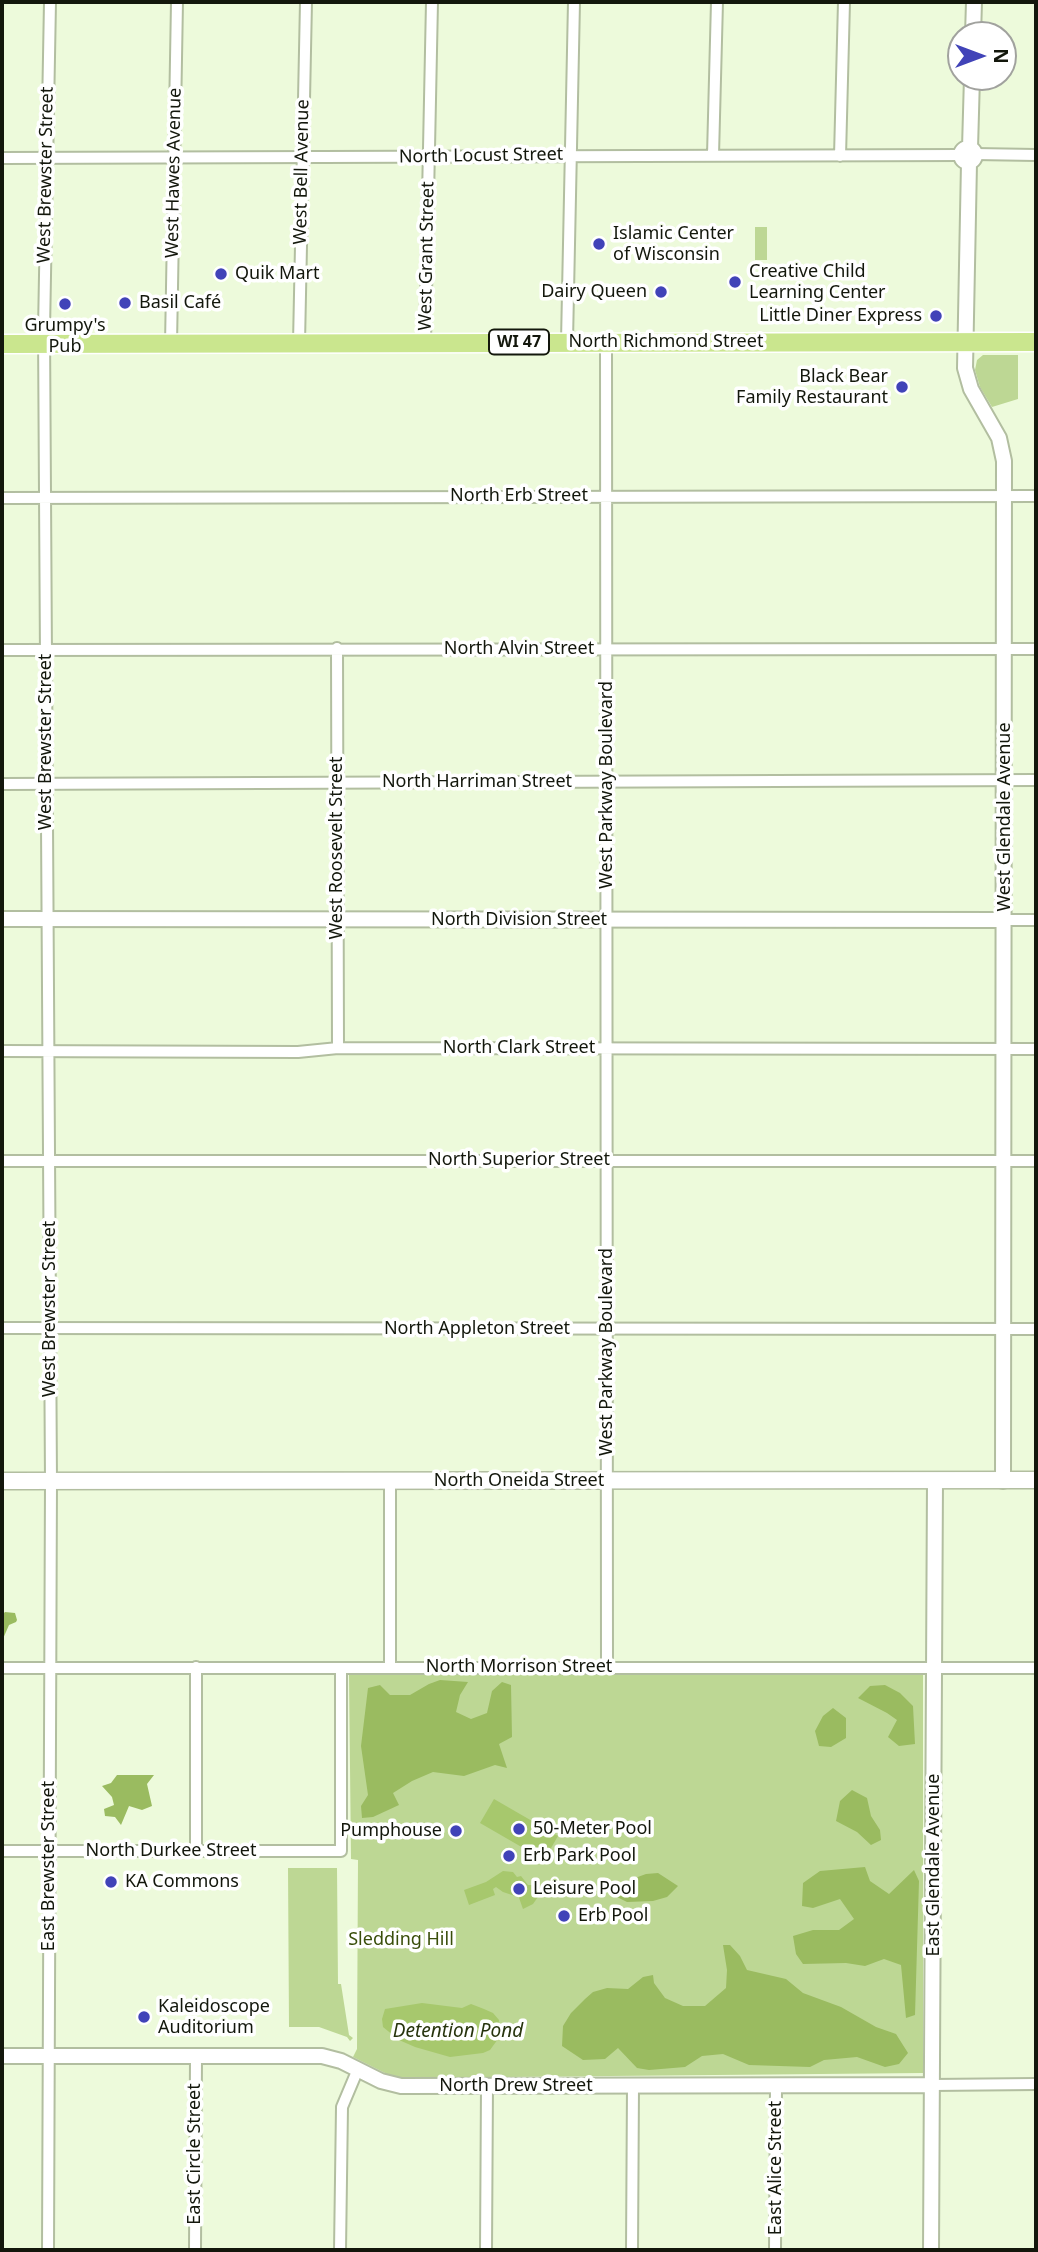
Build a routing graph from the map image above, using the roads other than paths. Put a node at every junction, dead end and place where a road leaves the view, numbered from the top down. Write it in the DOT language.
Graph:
graph roads {
  1 [pos="50,2"];
  2 [pos="177,2"];
  3 [pos="306,2"];
  4 [pos="432,2"];
  5 [pos="574,2"];
  6 [pos="717,2"];
  7 [pos="844,2"];
  8 [pos="974,2"];
  9 [pos="973,21"];
  10 [pos="971,91"];
  11 [pos="570,155"];
  12 [pos="713,155"];
  13 [pos="969,155"];
  14 [pos="1036,155"];
  15 [pos="840,156"];
  16 [pos="174,157"];
  17 [pos="430,157"];
  18 [pos="2,158"];
  19 [pos="46,158"];
  20 [pos="302,158"];
  21 [pos="566,341"];
  22 [pos="606,341"];
  23 [pos="965,342"];
  24 [pos="1036,342"];
  25 [pos="44,343"];
  26 [pos="299,343"];
  27 [pos="425,343"];
  28 [pos="2,344"];
  29 [pos="171,344"];
  30 [pos="607,496"];
  31 [pos="1004,496"];
  32 [pos="1036,496"];
  33 [pos="2,498"];
  34 [pos="45,498"];
  35 [pos="337,648"];
  36 [pos="1004,648"];
  37 [pos="607,649"];
  38 [pos="1036,649"];
  39 [pos="2,650"];
  40 [pos="45,650"];
  41 [pos="1004,780"];
  42 [pos="1036,780"];
  43 [pos="337,781"];
  44 [pos="2,783"];
  45 [pos="46,783"];
  46 [pos="607,783"];
  47 [pos="2,919"];
  48 [pos="47,919"];
  49 [pos="337,920"];
  50 [pos="608,920"];
  51 [pos="1005,920"];
  52 [pos="1036,920"];
  53 [pos="338,1048"];
  54 [pos="608,1048"];
  55 [pos="1003,1049"];
  56 [pos="1036,1049"];
  57 [pos="2,1051"];
  58 [pos="48,1051"];
  59 [pos="608,1160"];
  60 [pos="2,1161"];
  61 [pos="49,1161"];
  62 [pos="1004,1161"];
  63 [pos="1036,1161"];
  64 [pos="2,1328"];
  65 [pos="50,1328"];
  66 [pos="607,1328"];
  67 [pos="1003,1329"];
  68 [pos="1036,1329"];
  69 [pos="1036,1480"];
  70 [pos="2,1481"];
  71 [pos="390,1481"];
  72 [pos="607,1481"];
  73 [pos="934,1481"];
  74 [pos="1003,1481"];
  75 [pos="51,1482"];
  76 [pos="196,1667"];
  77 [pos="390,1667"];
  78 [pos="607,1667"];
  79 [pos="935,1667"];
  80 [pos="2,1668"];
  81 [pos="50,1668"];
  82 [pos="341,1668"];
  83 [pos="1036,1668"];
  84 [pos="2,1850"];
  85 [pos="50,1851"];
  86 [pos="196,1852"];
  87 [pos="2,2056"];
  88 [pos="49,2056"];
  89 [pos="196,2057"];
  90 [pos="358,2069"];
  91 [pos="1036,2084"];
  92 [pos="487,2085"];
  93 [pos="932,2085"];
  94 [pos="633,2086"];
  95 [pos="776,2086"];
  96 [pos="48,2250"];
  97 [pos="195,2250"];
  98 [pos="340,2250"];
  99 [pos="486,2250"];
  100 [pos="632,2250"];
  101 [pos="775,2250"];
  102 [pos="931,2250"];
  1 -- 19 [label="street, West Brewster Street"];
  2 -- 16 [label="street, West Hawes Avenue"];
  3 -- 20 [label="street, West Bell Avenue"];
  4 -- 17 [label="street, West Grant Street"];
  5 -- 11 [label="street"];
  6 -- 12 [label="street"];
  7 -- 15 [label="street"];
  8 -- 9 [label="street"];
  10 -- 13 [label="street, West Glendale Avenue"];
  11 -- 12 [label="street, North Locust Street"];
  11 -- 17 [label="street, North Locust Street"];
  11 -- 21 [label="street"];
  12 -- 15 [label="street, North Locust Street"];
  13 -- 14 [label="street, North Locust Street"];
  13 -- 15 [label="street, North Locust Street"];
  13 -- 23 [label="street, West Glendale Avenue"];
  16 -- 19 [label="street, North Locust Street"];
  16 -- 20 [label="street, North Locust Street"];
  16 -- 29 [label="street, West Hawes Avenue"];
  17 -- 20 [label="street, North Locust Street"];
  17 -- 27 [label="street, West Grant Street"];
  18 -- 19 [label="street, North Locust Street"];
  19 -- 25 [label="street, West Brewster Street"];
  20 -- 26 [label="street, West Bell Avenue"];
  21 -- 22 [label="main road, North Richmond Street / WI 47"];
  21 -- 27 [label="main road, North Richmond Street / WI 47"];
  22 -- 23 [label="main road, North Richmond Street / WI 47"];
  22 -- 30 [label="street, West Parkway Boulevard"];
  23 -- 24 [label="main road, North Richmond Street / WI 47"];
  23 -- 31 [label="street, West Glendale Avenue"];
  25 -- 28 [label="main road, North Richmond Street / WI 47"];
  25 -- 29 [label="main road, North Richmond Street / WI 47"];
  25 -- 34 [label="street, West Brewster Street"];
  26 -- 27 [label="main road, North Richmond Street / WI 47"];
  26 -- 29 [label="main road, North Richmond Street / WI 47"];
  30 -- 31 [label="street, North Erb Street"];
  30 -- 34 [label="street, North Erb Street"];
  30 -- 37 [label="street, West Parkway Boulevard"];
  31 -- 32 [label="street, North Erb Street"];
  31 -- 36 [label="street, West Glendale Avenue"];
  33 -- 34 [label="street, North Erb Street"];
  34 -- 40 [label="street, West Brewster Street"];
  35 -- 37 [label="street, North Alvin Street"];
  35 -- 40 [label="street, North Alvin Street"];
  35 -- 43 [label="street, West Roosevelt Street"];
  36 -- 37 [label="street, North Alvin Street"];
  36 -- 38 [label="street, North Alvin Street"];
  36 -- 41 [label="street, West Glendale Avenue"];
  37 -- 46 [label="street, West Parkway Boulevard"];
  39 -- 40 [label="street, North Alvin Street"];
  40 -- 45 [label="street, West Brewster Street"];
  41 -- 42 [label="street, North Harriman Street"];
  41 -- 46 [label="street, North Harriman Street"];
  41 -- 51 [label="street, West Glendale Avenue"];
  43 -- 45 [label="street, North Harriman Street"];
  43 -- 46 [label="street, North Harriman Street"];
  43 -- 49 [label="street, West Roosevelt Street"];
  44 -- 45 [label="street, North Harriman Street"];
  45 -- 48 [label="street, West Brewster Street"];
  46 -- 50 [label="street, West Parkway Boulevard"];
  47 -- 48 [label="street, North Division Street"];
  48 -- 49 [label="street, North Division Street"];
  48 -- 58 [label="street, West Brewster Street"];
  49 -- 50 [label="street, North Division Street"];
  49 -- 53 [label="street, West Roosevelt Street"];
  50 -- 51 [label="street, North Division Street"];
  50 -- 54 [label="street, West Parkway Boulevard"];
  51 -- 52 [label="street, North Division Street"];
  51 -- 55 [label="street, West Glendale Avenue"];
  53 -- 54 [label="street, North Clark Street"];
  53 -- 58 [label="street, North Clark Street"];
  54 -- 55 [label="street, North Clark Street"];
  54 -- 59 [label="street, West Parkway Boulevard"];
  55 -- 56 [label="street, North Clark Street"];
  55 -- 62 [label="street, West Glendale Avenue"];
  57 -- 58 [label="street, North Clark Street"];
  58 -- 61 [label="street, West Brewster Street"];
  59 -- 61 [label="street, North Superior Street"];
  59 -- 62 [label="street, North Superior Street"];
  59 -- 66 [label="street, West Parkway Boulevard"];
  60 -- 61 [label="street, North Superior Street"];
  61 -- 65 [label="street, West Brewster Street"];
  62 -- 63 [label="street, North Superior Street"];
  62 -- 67 [label="street, West Glendale Avenue"];
  64 -- 65 [label="street, North Appleton Street"];
  65 -- 66 [label="street, North Appleton Street"];
  65 -- 75 [label="street, West Brewster Street"];
  66 -- 67 [label="street, North Appleton Street"];
  66 -- 72 [label="street, West Parkway Boulevard"];
  67 -- 68 [label="street, North Appleton Street"];
  67 -- 74 [label="street, West Glendale Avenue"];
  69 -- 74 [label="main road, North Oneida Street"];
  70 -- 75 [label="main road, North Oneida Street"];
  71 -- 72 [label="main road, North Oneida Street"];
  71 -- 75 [label="main road, North Oneida Street"];
  71 -- 77 [label="street"];
  72 -- 73 [label="main road, North Oneida Street"];
  72 -- 78 [label="street, West Parkway Boulevard"];
  73 -- 74 [label="main road, North Oneida Street"];
  73 -- 79 [label="street, East Glendale Avenue"];
  75 -- 81 [label="street, East Brewster Street"];
  76 -- 81 [label="street, North Morrison Street"];
  76 -- 82 [label="street, North Morrison Street"];
  76 -- 86 [label="street"];
  77 -- 78 [label="street, North Morrison Street"];
  77 -- 82 [label="street, North Morrison Street"];
  78 -- 79 [label="street, North Morrison Street"];
  79 -- 83 [label="street, North Morrison Street"];
  79 -- 93 [label="street, East Glendale Avenue"];
  80 -- 81 [label="street, North Morrison Street"];
  81 -- 85 [label="street, East Brewster Street"];
  82 -- 86 [label="street, North Durkee Street"];
  84 -- 85 [label="street, North Durkee Street"];
  85 -- 86 [label="street, North Durkee Street"];
  85 -- 88 [label="street, East Brewster Street"];
  87 -- 88 [label="street, North Drew Street"];
  88 -- 89 [label="street, North Drew Street"];
  88 -- 96 [label="street, East Brewster Street"];
  89 -- 90 [label="street, North Drew Street"];
  89 -- 97 [label="street, East Circle Street"];
  90 -- 92 [label="street, North Drew Street"];
  90 -- 98 [label="street"];
  91 -- 93 [label="street, North Drew Street"];
  92 -- 94 [label="street, North Drew Street"];
  92 -- 99 [label="street"];
  93 -- 95 [label="street, North Drew Street"];
  93 -- 102 [label="street, East Glendale Avenue"];
  94 -- 95 [label="street, North Drew Street"];
  94 -- 100 [label="street"];
  95 -- 101 [label="street, East Alice Street"];
}
